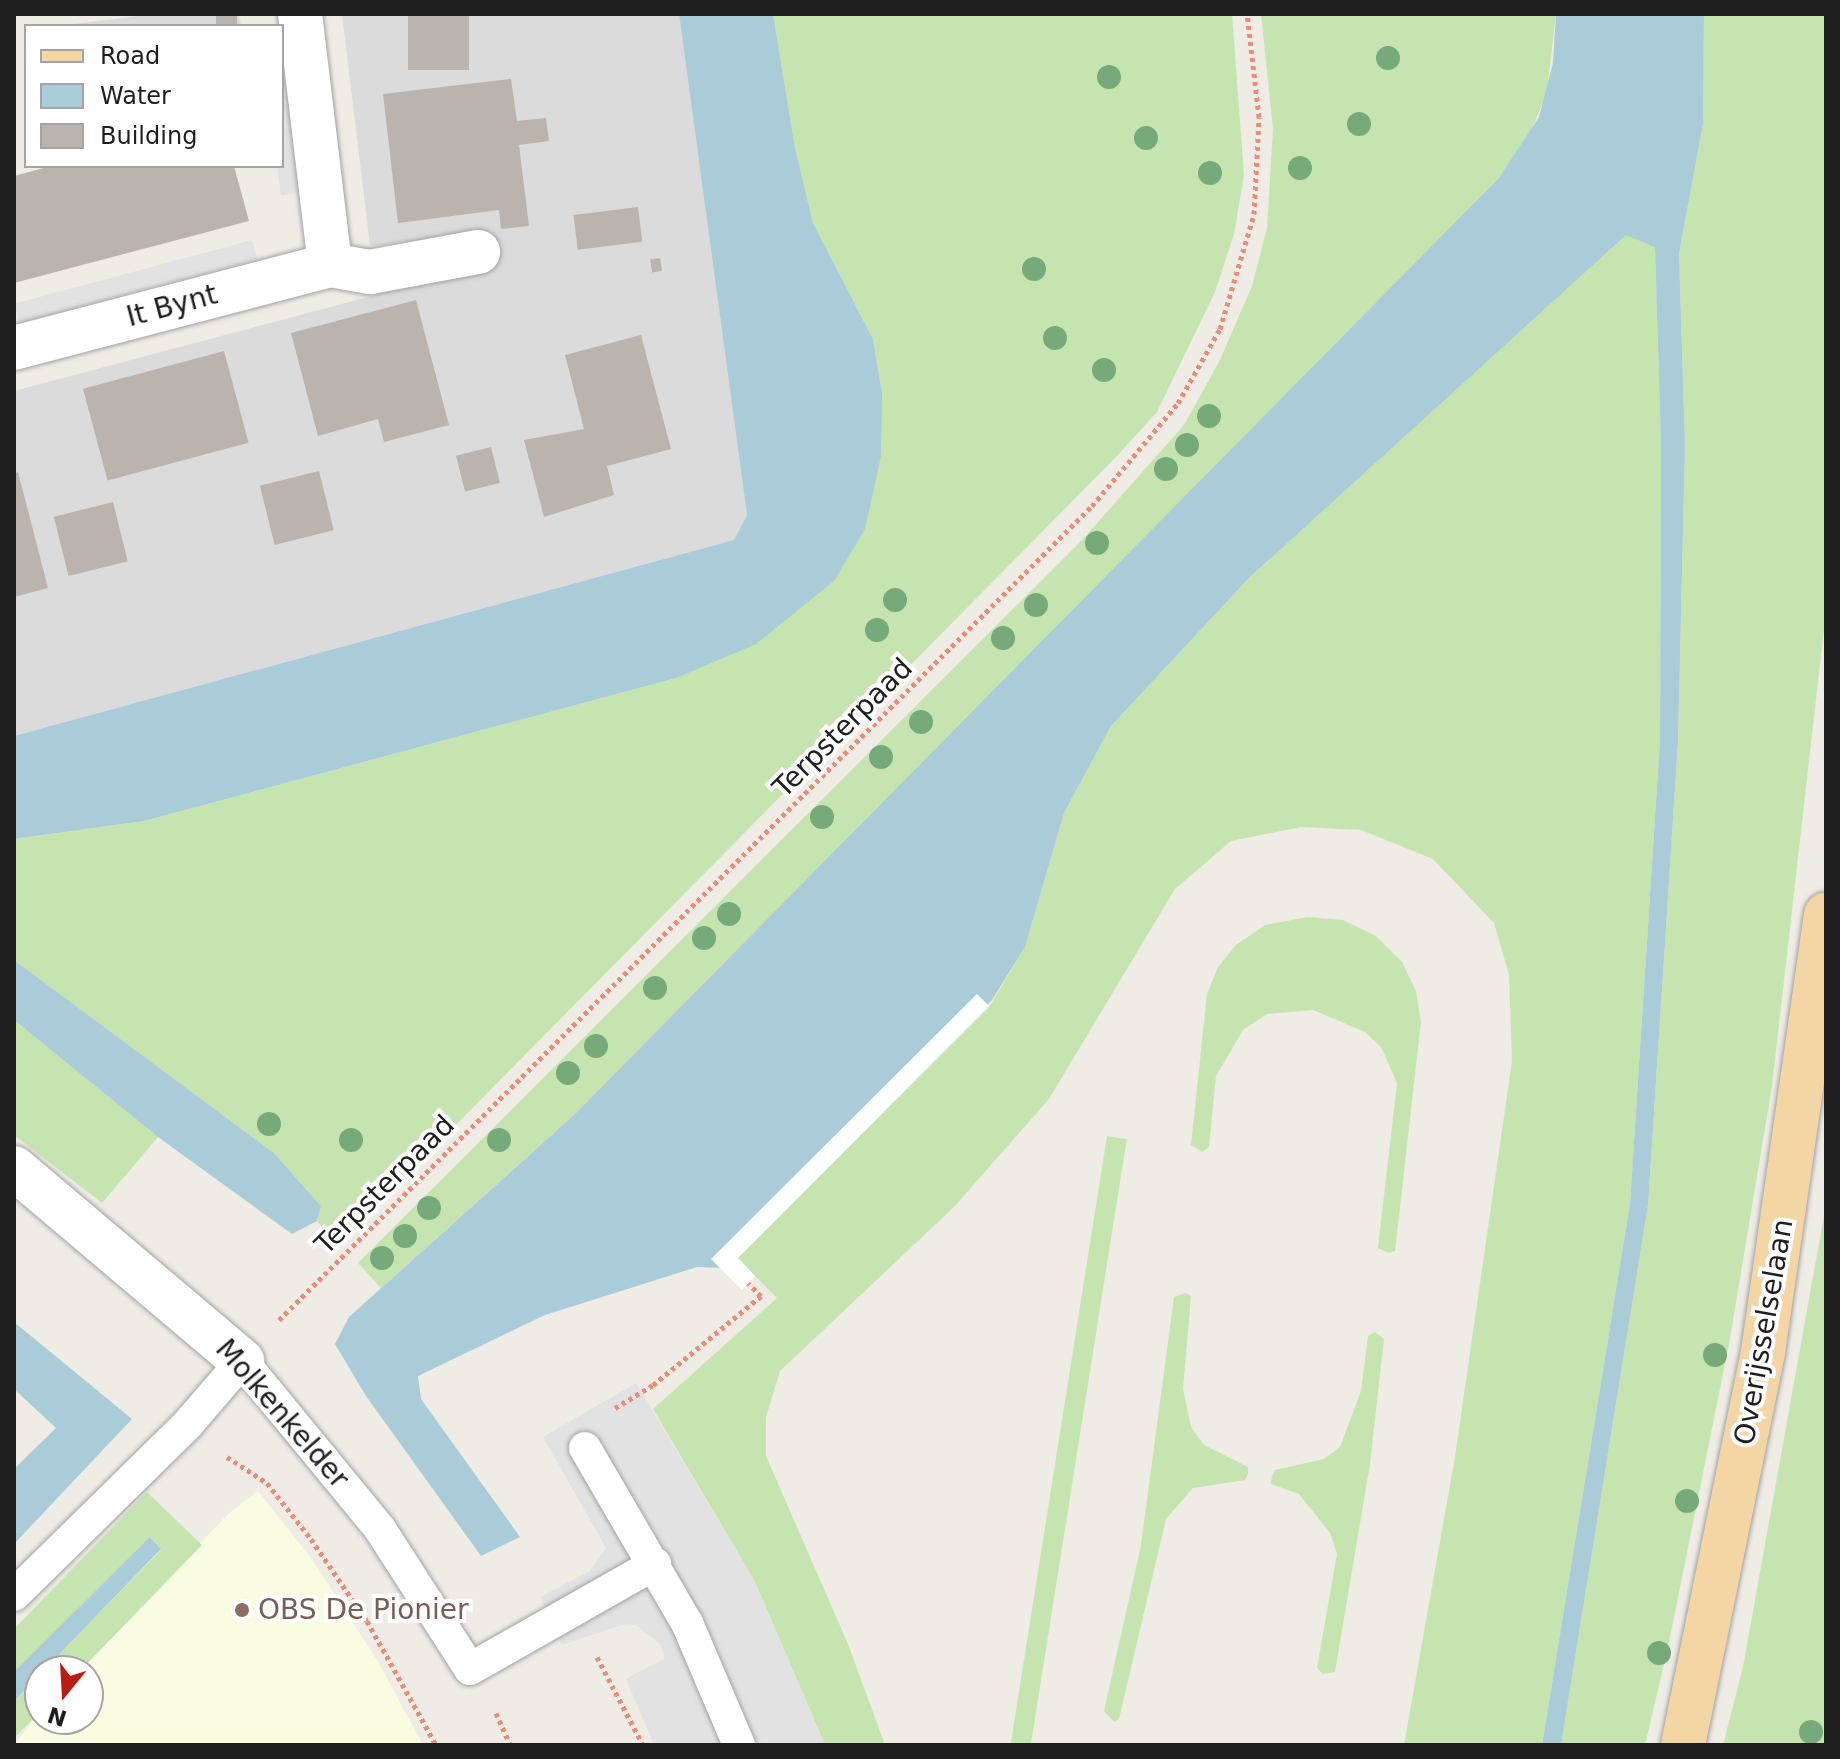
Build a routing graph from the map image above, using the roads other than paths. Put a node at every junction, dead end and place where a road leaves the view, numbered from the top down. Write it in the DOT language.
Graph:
graph roads {
  1 [pos="300,14"];
  2 [pos="478,252"];
  3 [pos="330,265"];
  4 [pos="14,348"];
  5 [pos="1826,915"];
  6 [pos="14,1168"];
  7 [pos="242,1361"];
  8 [pos="585,1448"];
  9 [pos="655,1564"];
  10 [pos="14,1595"];
  11 [pos="739,1745"];
  12 [pos="1683,1745"];
  1 -- 3 [label="street"];
  2 -- 3 [label="street, It Bynt"];
  3 -- 4 [label="street, It Bynt"];
  5 -- 12 [label="main road, Overijsselselaan"];
  6 -- 7 [label="street, Molkenkelder"];
  7 -- 9 [label="lane, Molkenkelder"];
  7 -- 10 [label="lane"];
  8 -- 9 [label="lane"];
  9 -- 11 [label="lane"];
}
